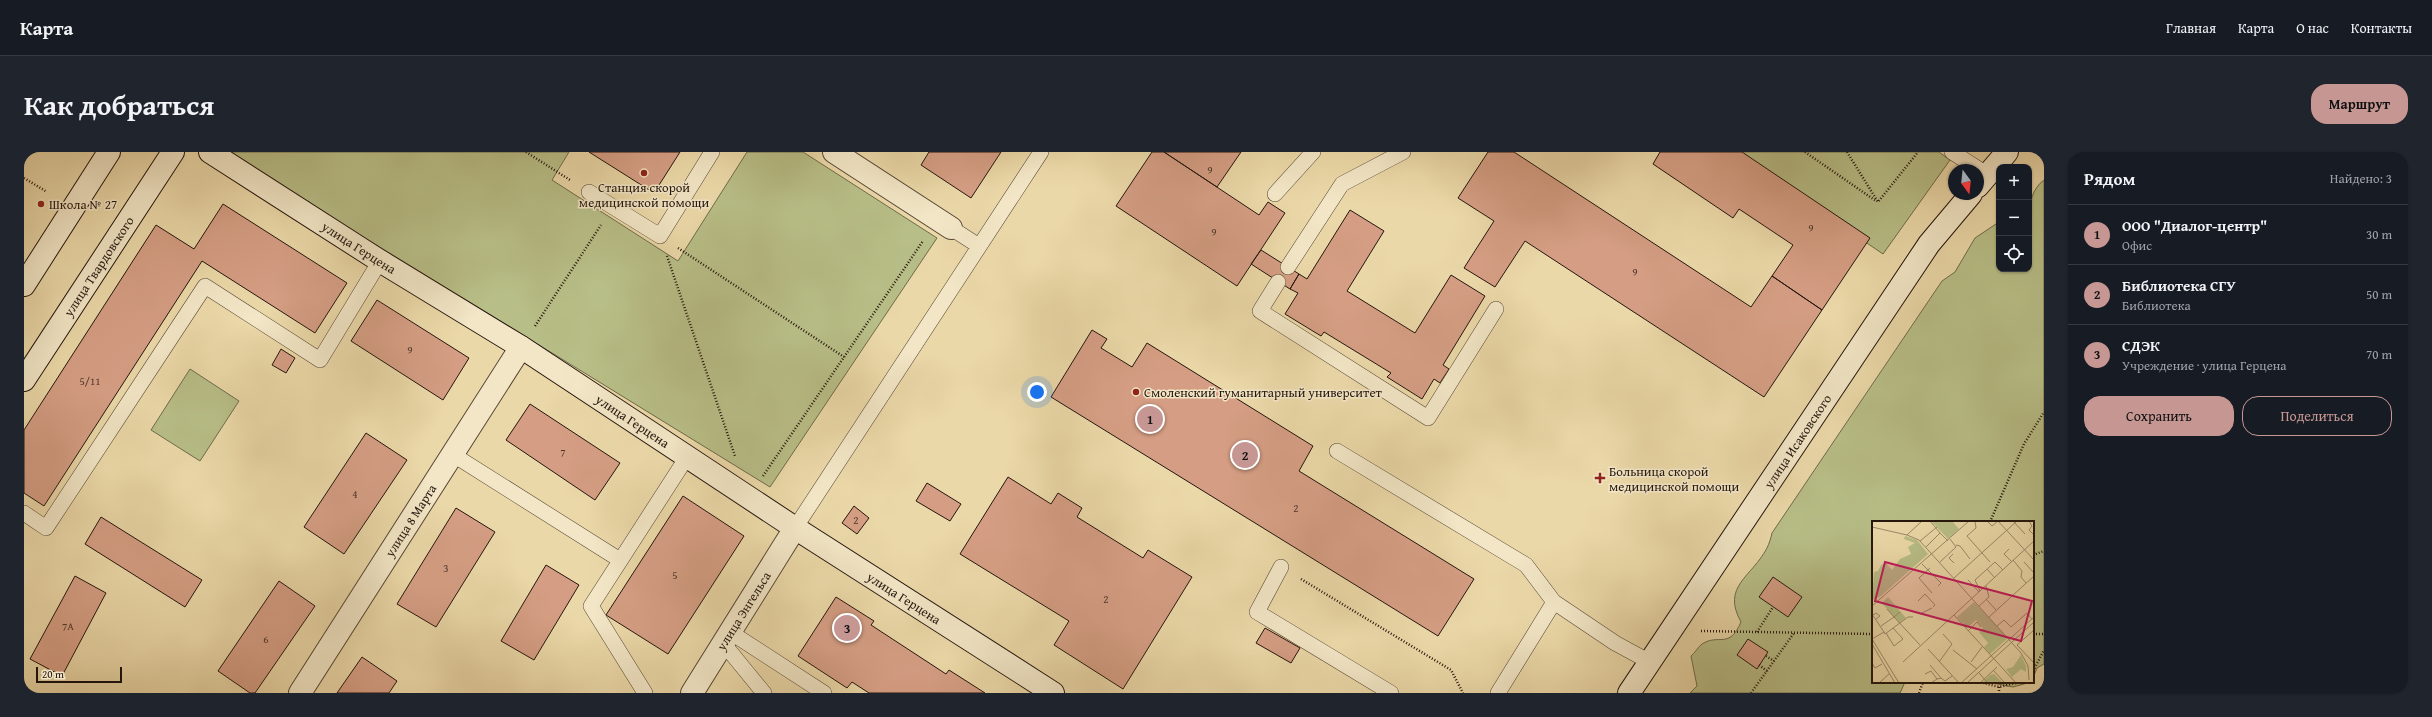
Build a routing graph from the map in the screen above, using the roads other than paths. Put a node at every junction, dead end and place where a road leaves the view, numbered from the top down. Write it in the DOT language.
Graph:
graph roads {
  1 [pos="109,152"];
  2 [pos="173,152"];
  3 [pos="210,152"];
  4 [pos="712,152"];
  5 [pos="834,152"];
  6 [pos="1041,152"];
  7 [pos="1313,152"];
  8 [pos="1403,152"];
  9 [pos="1952,152"];
  10 [pos="2007,152"];
  11 [pos="1965,164"];
  12 [pos="1984,179"];
  13 [pos="590,192"];
  14 [pos="1275,194"];
  15 [pos="1966,200"];
  16 [pos="945,223"];
  17 [pos="979,246"];
  18 [pos="380,261"];
  19 [pos="1288,267"];
  20 [pos="1278,282"];
  21 [pos="24,285"];
  22 [pos="1496,309"];
  23 [pos="521,347"];
  24 [pos="24,380"];
  25 [pos="1337,451"];
  26 [pos="452,454"];
  27 [pos="687,456"];
  28 [pos="24,513"];
  29 [pos="795,528"];
  30 [pos="620,560"];
  31 [pos="1281,566"];
  32 [pos="1554,602"];
  33 [pos="726,637"];
  34 [pos="1650,662"];
  35 [pos="300,693"];
  36 [pos="645,693"];
  37 [pos="692,693"];
  38 [pos="764,693"];
  39 [pos="824,693"];
  40 [pos="1053,693"];
  41 [pos="1391,693"];
  42 [pos="1498,693"];
  43 [pos="1629,693"];
  1 -- 21 [label="street"];
  2 -- 24 [label="street, улица Твардовского"];
  3 -- 18 [label="street, улица Герцена"];
  4 -- 13 [label="lane"];
  5 -- 16 [label="street"];
  6 -- 17 [label="lane"];
  7 -- 14 [label="lane"];
  8 -- 19 [label="lane"];
  9 -- 11 [label="lane"];
  10 -- 12 [label="street"];
  15 -- 34 [label="street, улица Исаковского"];
  16 -- 17 [label="lane"];
  17 -- 29 [label="lane"];
  18 -- 23 [label="street, улица Герцена"];
  18 -- 28 [label="lane"];
  20 -- 22 [label="lane"];
  23 -- 26 [label="street, улица 8 Марта"];
  23 -- 27 [label="street, улица Герцена"];
  25 -- 32 [label="lane"];
  26 -- 30 [label="lane"];
  26 -- 35 [label="street, улица 8 Марта"];
  27 -- 29 [label="street, улица Герцена"];
  27 -- 30 [label="lane"];
  29 -- 33 [label="street, улица Энгельса"];
  29 -- 40 [label="street, улица Герцена"];
  30 -- 36 [label="lane"];
  31 -- 41 [label="lane"];
  32 -- 34 [label="lane"];
  32 -- 42 [label="lane"];
  33 -- 37 [label="street, улица Энгельса"];
  33 -- 38 [label="lane"];
  33 -- 39 [label="lane"];
  34 -- 43 [label="street, улица Исаковского"];
}
